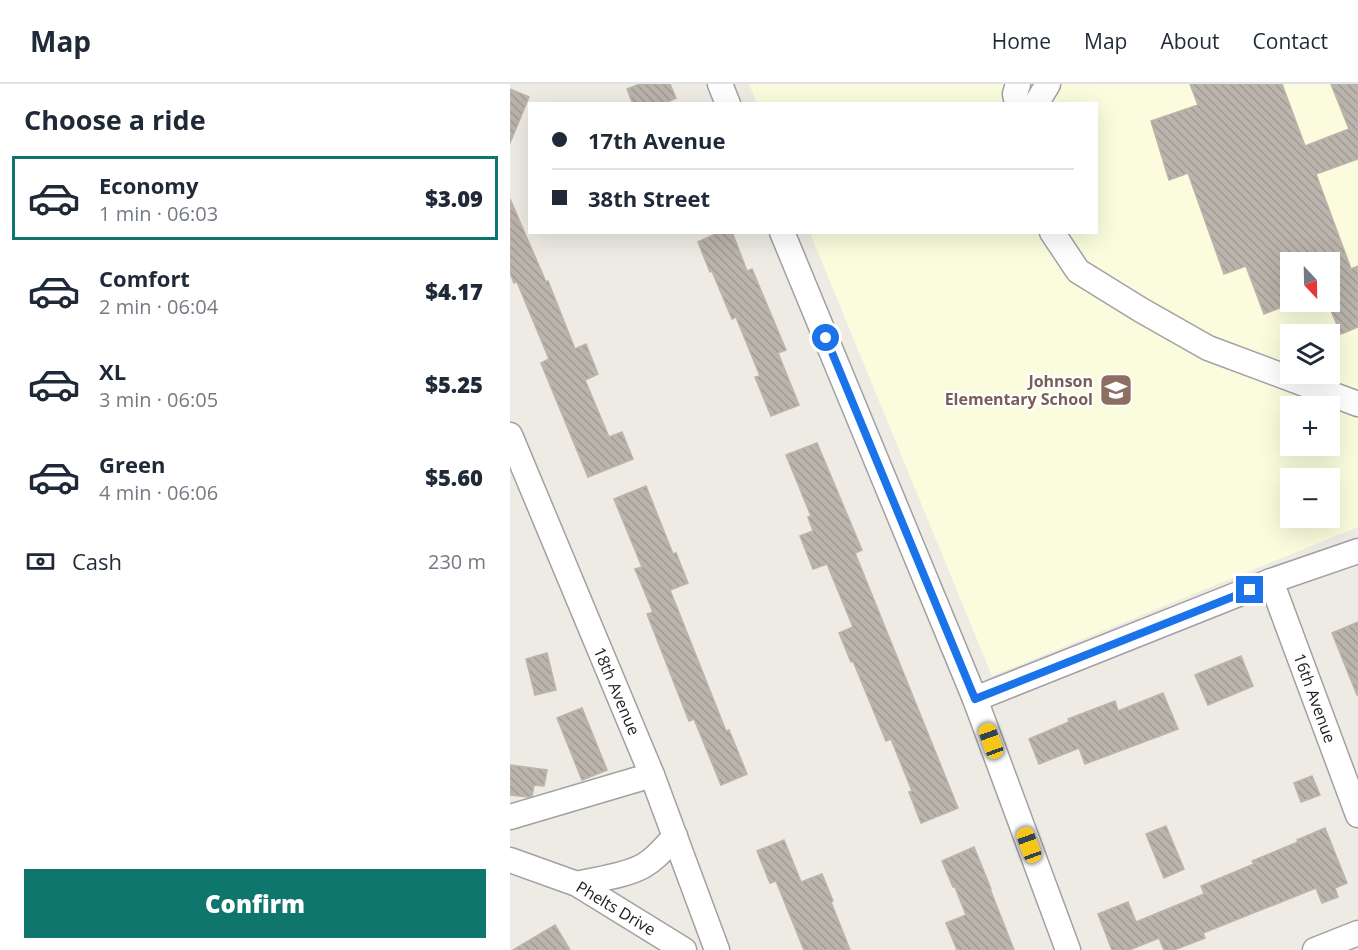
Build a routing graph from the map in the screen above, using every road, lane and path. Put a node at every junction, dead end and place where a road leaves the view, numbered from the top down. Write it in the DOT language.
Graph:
graph roads {
  1 [pos="720,84"];
  2 [pos="1018,84"];
  3 [pos="1048,84"];
  4 [pos="727,102"];
  5 [pos="1017,102"];
  6 [pos="1037,102"];
  7 [pos="783,234"];
  8 [pos="1053,234"];
  9 [pos="1358,404"];
  10 [pos="510,435"];
  11 [pos="1358,551"];
  12 [pos="1271,581"];
  13 [pos="975,699"];
  14 [pos="652,776"];
  15 [pos="1358,815"];
  16 [pos="510,817"];
  17 [pos="675,836"];
  18 [pos="510,860"];
  19 [pos="577,884"];
  20 [pos="1358,933"];
  21 [pos="684,950"];
  22 [pos="717,950"];
  23 [pos="1068,950"];
  24 [pos="1316,950"];
  1 -- 4 [label="street"];
  2 -- 5 [label="street"];
  3 -- 6 [label="street"];
  7 -- 13 [label="street"];
  8 -- 9 [label="street"];
  10 -- 14 [label="street, 18th Avenue"];
  11 -- 12 [label="street"];
  12 -- 13 [label="street"];
  12 -- 15 [label="street, 16th Avenue"];
  13 -- 23 [label="street"];
  14 -- 16 [label="street"];
  14 -- 17 [label="street, 18th Avenue"];
  17 -- 19 [label="street"];
  17 -- 22 [label="street, 18th Avenue"];
  18 -- 19 [label="street, Phelts Drive"];
  19 -- 21 [label="street, Phelts Drive"];
  20 -- 24 [label="street"];
}
